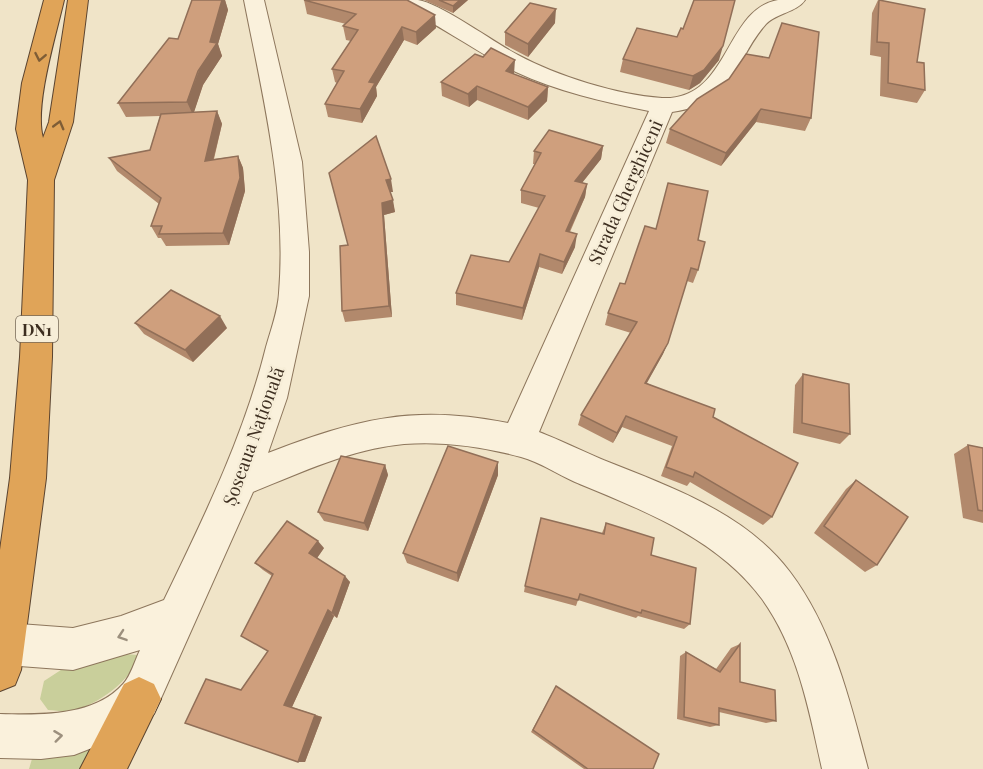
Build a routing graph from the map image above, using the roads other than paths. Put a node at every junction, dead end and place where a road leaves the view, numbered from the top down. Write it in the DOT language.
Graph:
graph roads {
  1 [pos="54,0"];
  2 [pos="78,0"];
  3 [pos="254,0"];
  4 [pos="401,0"];
  5 [pos="795,0"];
  6 [pos="662,108"];
  7 [pos="41,180"];
  8 [pos="518,440"];
  9 [pos="240,480"];
  10 [pos="177,615"];
  11 [pos="3,657"];
  12 [pos="140,699"];
  13 [pos="0,735"];
  14 [pos="103,769"];
  15 [pos="845,769"];
  1 -- 7 [label="highway, DN1, one-way"];
  7 -- 2 [label="highway, DN1, one-way"];
  3 -- 9 [label="street, Șoseaua Națională"];
  4 -- 6 [label="street"];
  5 -- 6 [label="street, Strada Gherghiceni"];
  6 -- 8 [label="street, Strada Gherghiceni"];
  7 -- 11 [label="highway, DN1"];
  8 -- 9 [label="street"];
  8 -- 15 [label="street"];
  9 -- 10 [label="street, Șoseaua Națională"];
  10 -- 11 [label="street, one-way"];
  10 -- 12 [label="street, Șoseaua Națională"];
  13 -- 12 [label="street, one-way"];
  12 -- 14 [label="highway"];
}
